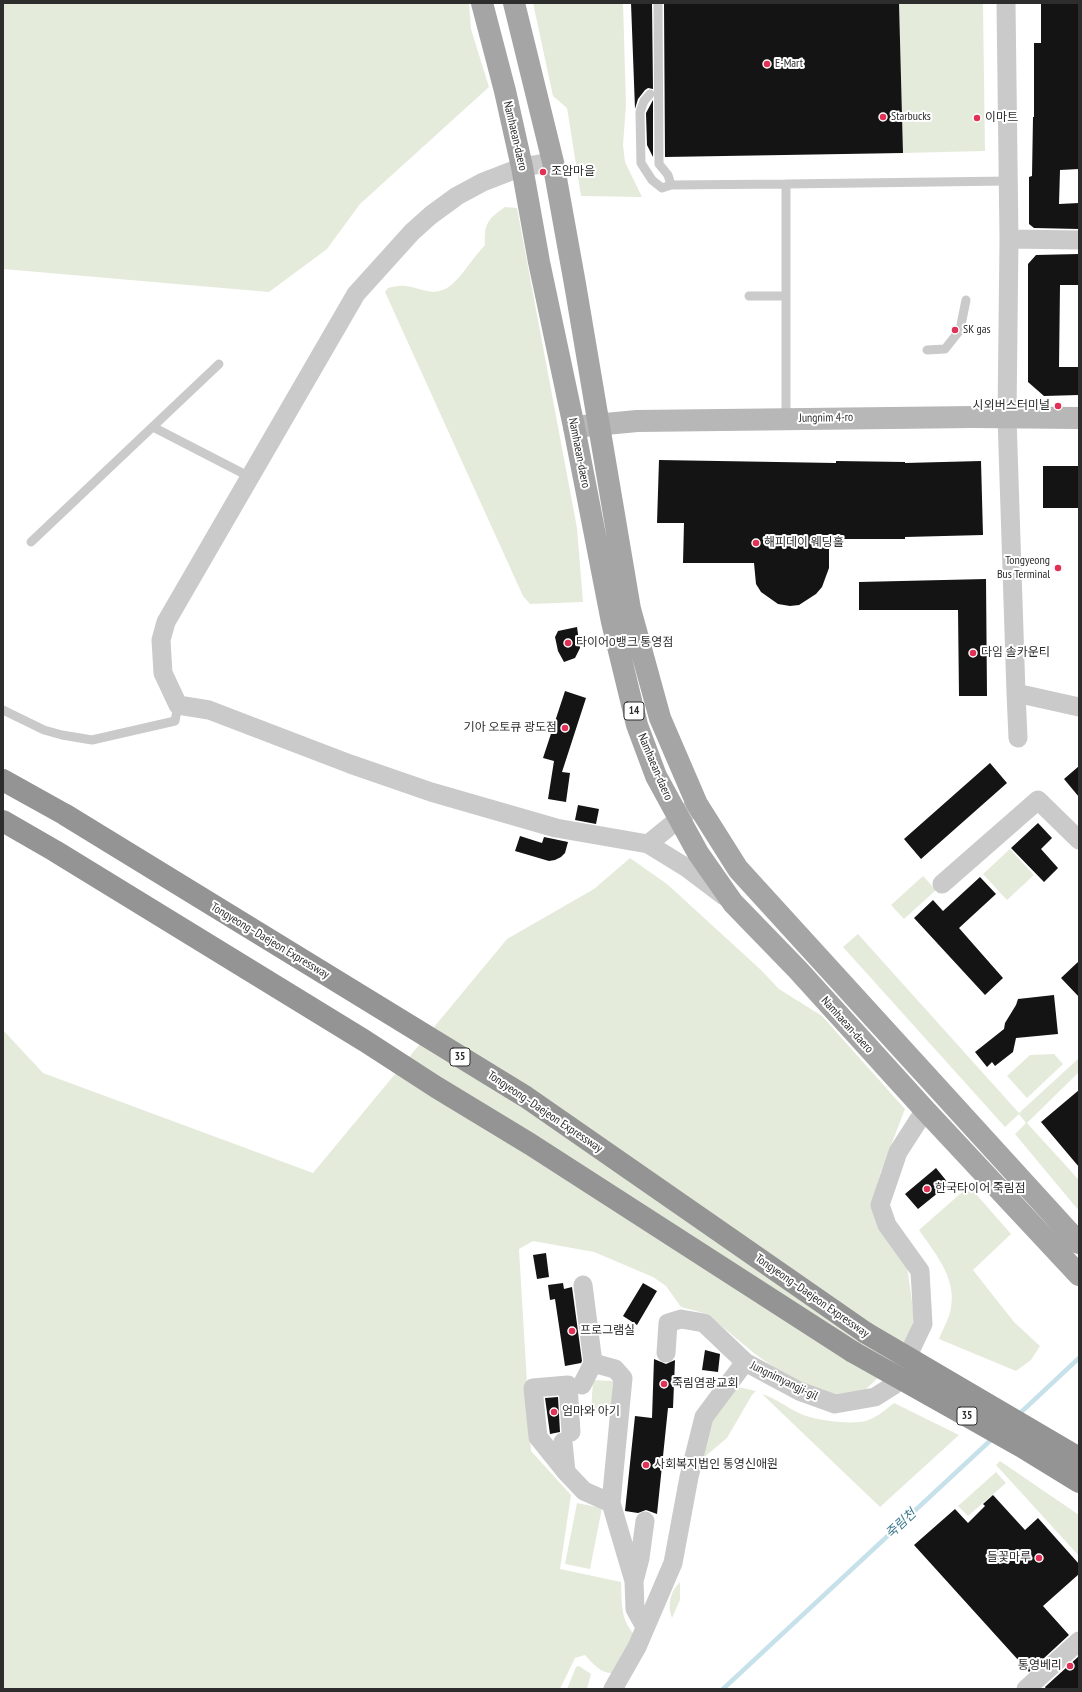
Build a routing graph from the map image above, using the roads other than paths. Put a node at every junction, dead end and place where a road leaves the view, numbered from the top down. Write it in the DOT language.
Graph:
graph roads {
  1 [pos="482,3"];
  2 [pos="514,3"];
  3 [pos="658,3"];
  4 [pos="1006,3"];
  5 [pos="650,94"];
  6 [pos="553,162"];
  7 [pos="522,167"];
  8 [pos="1008,181"];
  9 [pos="786,184"];
  10 [pos="671,185"];
  11 [pos="1009,239"];
  12 [pos="1079,240"];
  13 [pos="750,296"];
  14 [pos="786,296"];
  15 [pos="966,300"];
  16 [pos="927,350"];
  17 [pos="219,364"];
  18 [pos="1007,418"];
  19 [pos="1079,418"];
  20 [pos="786,419"];
  21 [pos="599,424"];
  22 [pos="574,426"];
  23 [pos="153,427"];
  24 [pos="250,477"];
  25 [pos="32,542"];
  26 [pos="1016,693"];
  27 [pos="178,706"];
  28 [pos="1079,707"];
  29 [pos="3,710"];
  30 [pos="1018,738"];
  31 [pos="3,780"];
  32 [pos="697,804"];
  33 [pos="679,820"];
  34 [pos="3,821"];
  35 [pos="1079,840"];
  36 [pos="648,844"];
  37 [pos="942,884"];
  38 [pos="733,903"];
  39 [pos="925,1110"];
  40 [pos="1079,1244"];
  41 [pos="1079,1275"];
  42 [pos="583,1285"];
  43 [pos="666,1353"];
  44 [pos="746,1362"];
  45 [pos="593,1363"];
  46 [pos="582,1385"];
  47 [pos="1079,1458"];
  48 [pos="566,1472"];
  49 [pos="1079,1482"];
  50 [pos="611,1503"];
  51 [pos="645,1521"];
  52 [pos="634,1581"];
  53 [pos="646,1627"];
  54 [pos="1079,1641"];
  55 [pos="613,1689"];
  56 [pos="1026,1689"];
  1 -- 7 [label="main road, Namhaean-daero / 14"];
  2 -- 6 [label="main road, Namhaean-daero / 14"];
  3 -- 10 [label="lane"];
  4 -- 8 [label="street"];
  5 -- 10 [label="lane"];
  6 -- 7 [label="street"];
  6 -- 21 [label="main road, Namhaean-daero / 14"];
  7 -- 22 [label="main road, Namhaean-daero / 14"];
  7 -- 24 [label="street"];
  8 -- 9 [label="lane"];
  8 -- 11 [label="street"];
  9 -- 10 [label="lane"];
  9 -- 14 [label="lane"];
  11 -- 12 [label="street"];
  11 -- 18 [label="street"];
  13 -- 14 [label="lane"];
  14 -- 20 [label="lane"];
  15 -- 16 [label="lane"];
  17 -- 23 [label="lane"];
  18 -- 19 [label="street, Jungnim 4-ro"];
  18 -- 20 [label="street, Jungnim 4-ro"];
  18 -- 26 [label="street"];
  20 -- 21 [label="street, Jungnim 4-ro"];
  21 -- 22 [label="street, Jungnim 4-ro"];
  21 -- 32 [label="main road, Namhaean-daero / 14"];
  22 -- 33 [label="main road, Namhaean-daero / 14"];
  23 -- 24 [label="lane"];
  23 -- 25 [label="lane"];
  24 -- 27 [label="street"];
  26 -- 28 [label="street"];
  26 -- 30 [label="street"];
  27 -- 29 [label="lane"];
  27 -- 36 [label="street"];
  31 -- 47 [label="highway, Tongyeong–Daejeon Expressway / 35, bridge"];
  32 -- 33 [label="street"];
  32 -- 40 [label="main road, Namhaean-daero / 14"];
  33 -- 36 [label="street"];
  33 -- 38 [label="main road, Namhaean-daero / 14"];
  34 -- 49 [label="highway, Tongyeong–Daejeon Expressway / 35, bridge"];
  35 -- 37 [label="street"];
  36 -- 38 [label="street"];
  38 -- 39 [label="main road, Namhaean-daero / 14"];
  39 -- 41 [label="main road, Namhaean-daero / 14"];
  39 -- 44 [label="street, Jungnimyangji-gil"];
  42 -- 45 [label="street"];
  43 -- 44 [label="street"];
  44 -- 53 [label="street, Jungnimyangji-gil"];
  45 -- 46 [label="street"];
  45 -- 50 [label="street"];
  48 -- 48 [label="street"];
  48 -- 50 [label="street"];
  50 -- 52 [label="street"];
  51 -- 52 [label="street"];
  52 -- 53 [label="street"];
  53 -- 55 [label="street, Jungnimyangji-gil"];
  54 -- 56 [label="street"];
}
